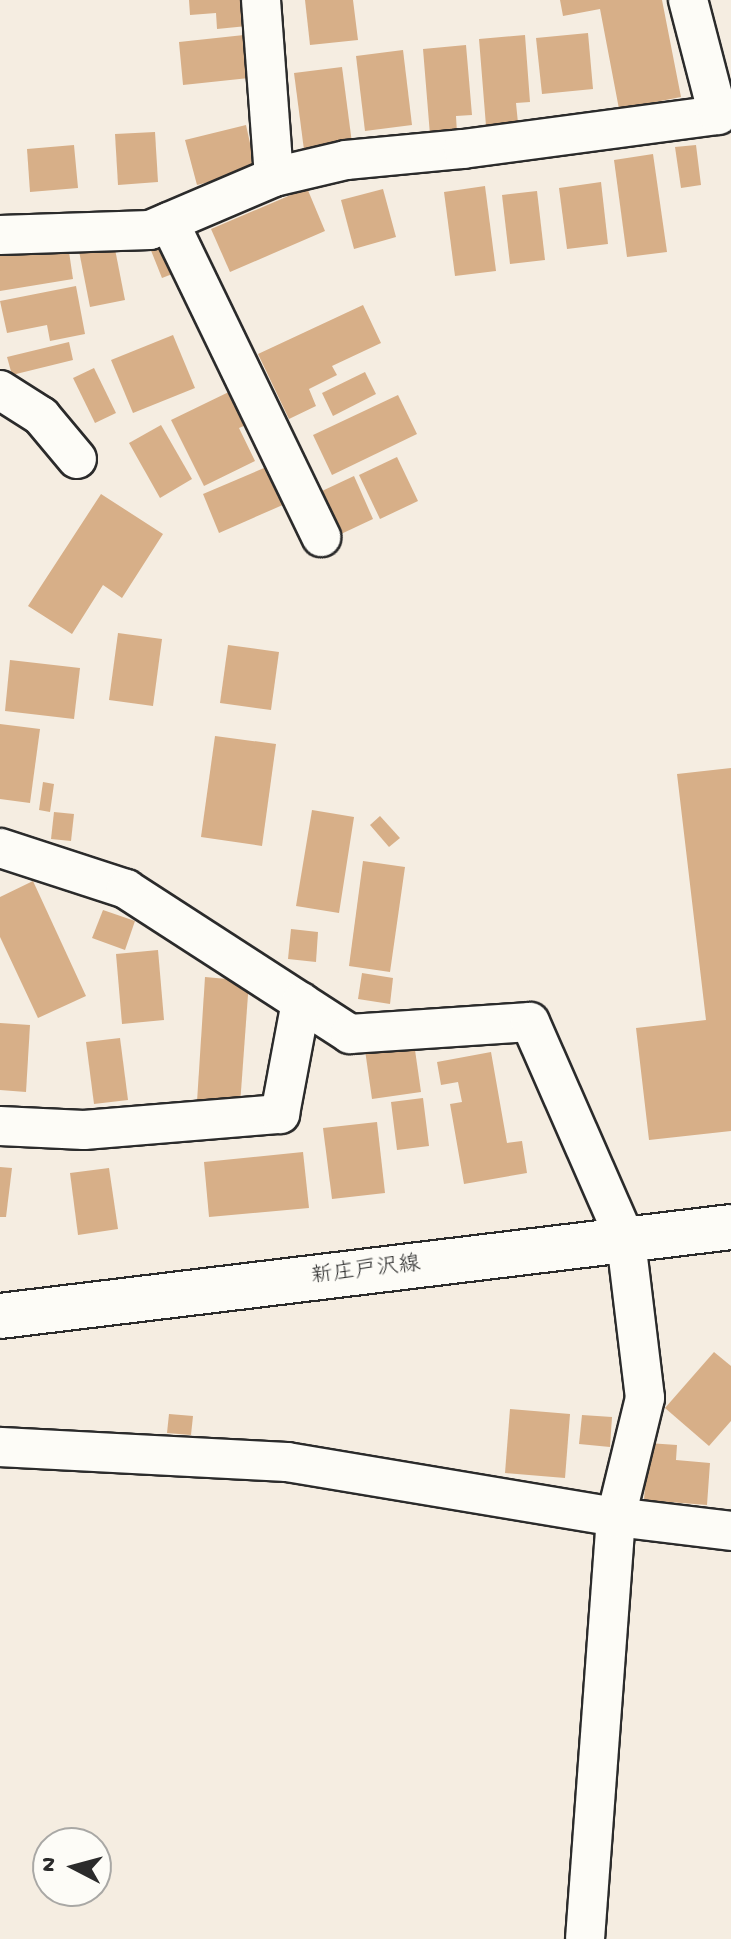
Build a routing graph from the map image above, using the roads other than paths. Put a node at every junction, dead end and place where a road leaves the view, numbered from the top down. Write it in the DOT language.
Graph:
graph roads {
  1 [pos="261,0"];
  2 [pos="688,0"];
  3 [pos="274,177"];
  4 [pos="169,222"];
  5 [pos="0,235"];
  6 [pos="0,390"];
  7 [pos="77,459"];
  8 [pos="321,537"];
  9 [pos="0,848"];
  10 [pos="301,1002"];
  11 [pos="0,1126"];
  12 [pos="731,1227"];
  13 [pos="626,1241"];
  14 [pos="0,1316"];
  15 [pos="0,1447"];
  16 [pos="616,1517"];
  17 [pos="731,1531"];
  18 [pos="585,1939"];
  1 -- 3 [label="street"];
  2 -- 3 [label="street"];
  3 -- 4 [label="street"];
  4 -- 5 [label="street"];
  4 -- 8 [label="street"];
  6 -- 7 [label="street"];
  9 -- 10 [label="street"];
  10 -- 11 [label="street"];
  10 -- 13 [label="street"];
  12 -- 13 [label="main road, 新庄戸沢線"];
  13 -- 14 [label="main road, 新庄戸沢線"];
  13 -- 16 [label="street"];
  15 -- 16 [label="street"];
  16 -- 17 [label="street"];
  16 -- 18 [label="street"];
}
